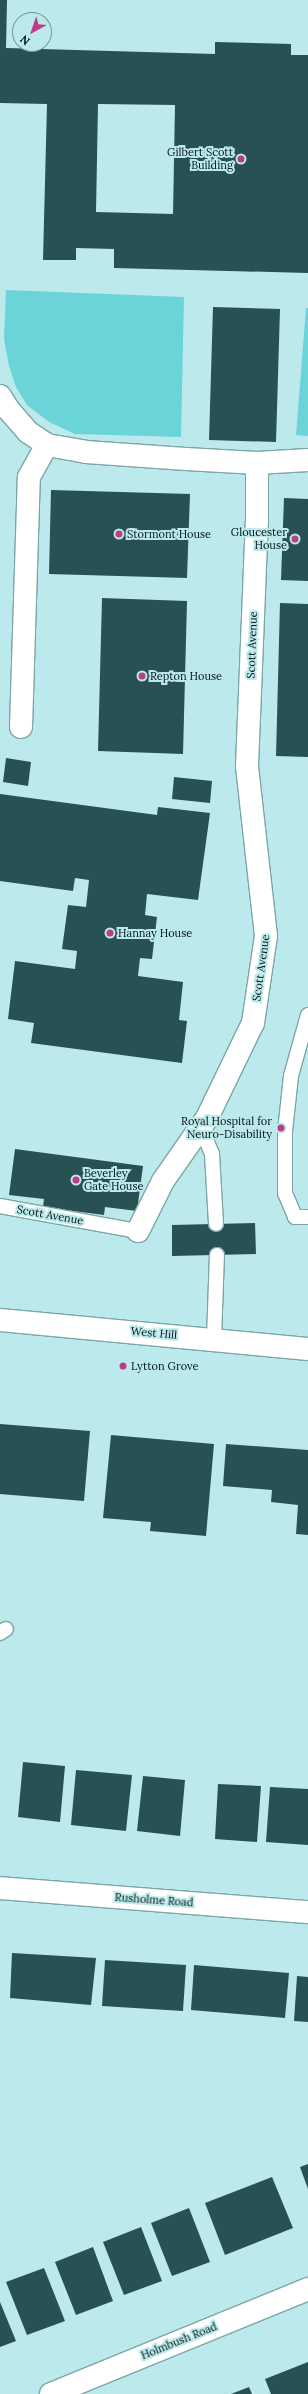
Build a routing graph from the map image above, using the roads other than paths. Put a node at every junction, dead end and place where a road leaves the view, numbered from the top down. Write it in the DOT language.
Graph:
graph roads {
  1 [pos="0,396"];
  2 [pos="47,446"];
  3 [pos="308,460"];
  4 [pos="257,463"];
  5 [pos="21,728"];
  6 [pos="308,1015"];
  7 [pos="201,1128"];
  8 [pos="0,1206"];
  9 [pos="308,1217"];
  10 [pos="216,1224"];
  11 [pos="138,1231"];
  12 [pos="217,1254"];
  13 [pos="0,1320"];
  14 [pos="214,1339"];
  15 [pos="308,1349"];
  16 [pos="0,1888"];
  17 [pos="308,1912"];
  18 [pos="308,2289"];
  19 [pos="51,2394"];
  1 -- 2 [label="main road"];
  2 -- 4 [label="main road"];
  2 -- 5 [label="main road"];
  3 -- 4 [label="main road"];
  4 -- 7 [label="main road, Scott Avenue"];
  6 -- 9 [label="lane"];
  7 -- 10 [label="lane"];
  7 -- 11 [label="main road, Scott Avenue"];
  8 -- 11 [label="lane, Scott Avenue"];
  12 -- 14 [label="lane"];
  13 -- 14 [label="main road, West Hill"];
  14 -- 15 [label="main road, West Hill"];
  16 -- 17 [label="main road, Rusholme Road"];
  18 -- 19 [label="main road, Holmbush Road"];
}
